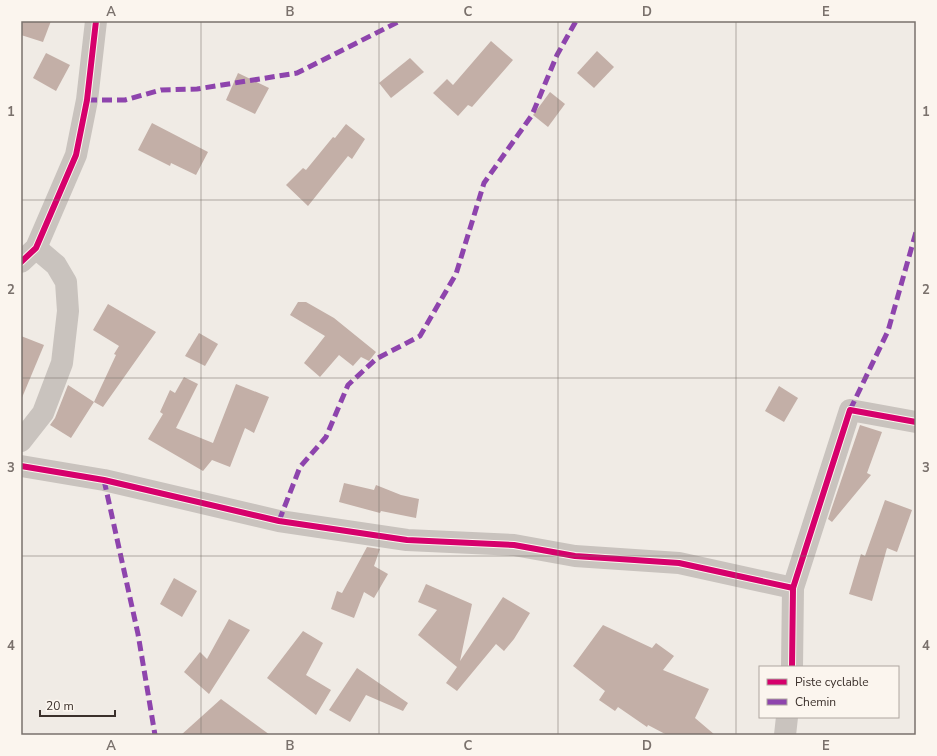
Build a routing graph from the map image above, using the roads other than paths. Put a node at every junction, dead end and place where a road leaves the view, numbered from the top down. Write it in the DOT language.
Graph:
graph roads {
  1 [pos="96,21"];
  2 [pos="28,255"];
  3 [pos="916,422"];
  4 [pos="21,441"];
  5 [pos="21,466"];
  6 [pos="793,588"];
  7 [pos="792,666"];
  8 [pos="787,718"];
  9 [pos="785,735"];
  1 -- 2 [label="street"];
  2 -- 4 [label="street"];
  3 -- 6 [label="street"];
  5 -- 6 [label="street"];
  6 -- 7 [label="street"];
  8 -- 9 [label="street"];
}
